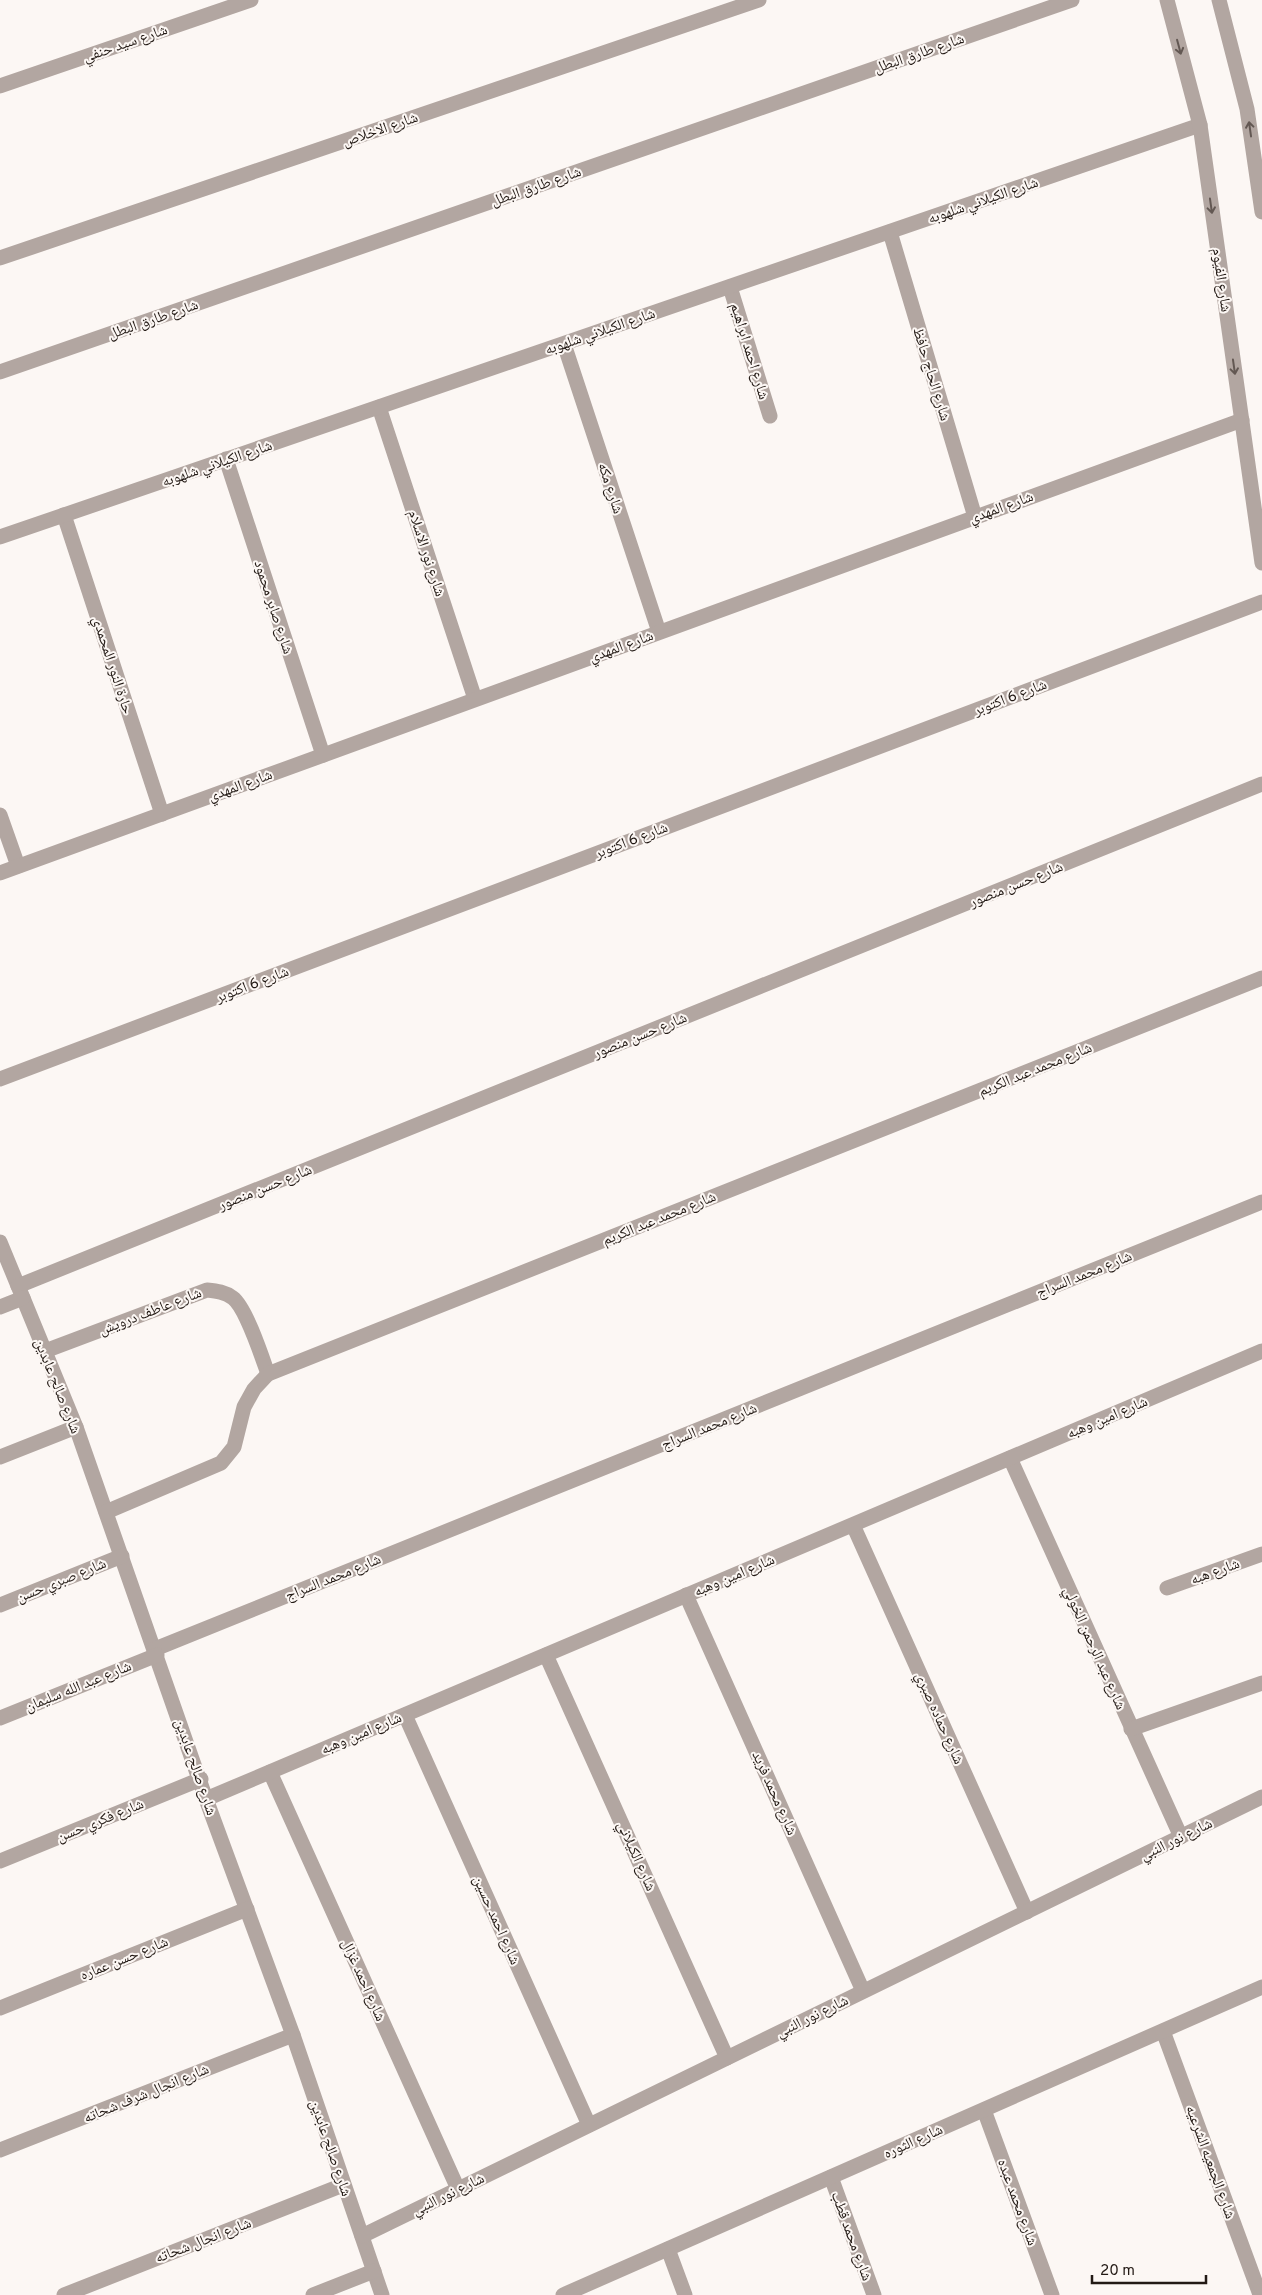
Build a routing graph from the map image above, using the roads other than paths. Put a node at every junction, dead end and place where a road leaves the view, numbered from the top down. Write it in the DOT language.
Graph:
graph roads {
  1 [pos="251,0"];
  2 [pos="759,0"];
  3 [pos="1072,0"];
  4 [pos="1167,0"];
  5 [pos="1219,0"];
  6 [pos="0,86"];
  7 [pos="1200,125"];
  8 [pos="1262,212"];
  9 [pos="890,232"];
  10 [pos="0,258"];
  11 [pos="730,287"];
  12 [pos="564,344"];
  13 [pos="0,372"];
  14 [pos="379,407"];
  15 [pos="770,416"];
  16 [pos="1242,420"];
  17 [pos="226,460"];
  18 [pos="64,515"];
  19 [pos="975,517"];
  20 [pos="0,537"];
  21 [pos="1262,563"];
  22 [pos="1262,602"];
  23 [pos="658,632"];
  24 [pos="475,700"];
  25 [pos="323,755"];
  26 [pos="1262,784"];
  27 [pos="0,814"];
  28 [pos="162,814"];
  29 [pos="18,866"];
  30 [pos="0,873"];
  31 [pos="1262,978"];
  32 [pos="0,1079"];
  33 [pos="1262,1202"];
  34 [pos="0,1242"];
  35 [pos="21,1292"];
  36 [pos="0,1307"];
  37 [pos="1262,1351"];
  38 [pos="45,1352"];
  39 [pos="268,1374"];
  40 [pos="76,1427"];
  41 [pos="0,1457"];
  42 [pos="1010,1458"];
  43 [pos="106,1512"];
  44 [pos="853,1525"];
  45 [pos="1262,1554"];
  46 [pos="122,1556"];
  47 [pos="1167,1588"];
  48 [pos="686,1595"];
  49 [pos="0,1605"];
  50 [pos="156,1652"];
  51 [pos="546,1655"];
  52 [pos="1262,1683"];
  53 [pos="405,1715"];
  54 [pos="0,1718"];
  55 [pos="1131,1729"];
  56 [pos="270,1772"];
  57 [pos="201,1779"];
  58 [pos="1262,1797"];
  59 [pos="206,1799"];
  60 [pos="1181,1837"];
  61 [pos="0,1861"];
  62 [pos="247,1909"];
  63 [pos="1027,1912"];
  64 [pos="1262,1987"];
  65 [pos="863,1991"];
  66 [pos="0,2008"];
  67 [pos="1163,2031"];
  68 [pos="293,2035"];
  69 [pos="727,2058"];
  70 [pos="984,2110"];
  71 [pos="589,2125"];
  72 [pos="0,2150"];
  73 [pos="830,2177"];
  74 [pos="343,2185"];
  75 [pos="458,2189"];
  76 [pos="362,2236"];
  77 [pos="668,2249"];
  78 [pos="374,2271"];
  79 [pos="1258,2293"];
  80 [pos="64,2295"];
  81 [pos="313,2295"];
  82 [pos="382,2295"];
  83 [pos="563,2295"];
  84 [pos="685,2295"];
  85 [pos="874,2295"];
  86 [pos="1052,2295"];
  1 -- 6 [label="street, شارع سيد حنفي"];
  2 -- 10 [label="street, شارع الاخلاص"];
  3 -- 13 [label="street, شارع طارق البطل"];
  4 -- 7 [label="street, شارع الفيوم, one-way"];
  8 -- 5 [label="street, one-way"];
  7 -- 9 [label="street, شارع الكيلاني شلهوبه"];
  7 -- 16 [label="street, شارع الفيوم, one-way"];
  9 -- 11 [label="street, شارع الكيلاني شلهوبه"];
  9 -- 19 [label="street, شارع الحاج حافظ"];
  11 -- 12 [label="street, شارع الكيلاني شلهوبه"];
  11 -- 15 [label="street, شارع احمد ابراهيم"];
  12 -- 14 [label="street, شارع الكيلاني شلهوبه"];
  12 -- 23 [label="street, شارع مكه"];
  14 -- 17 [label="street, شارع الكيلاني شلهوبه"];
  14 -- 24 [label="street, شارع نور الاسلام"];
  16 -- 19 [label="street, شارع المهدي"];
  16 -- 21 [label="street, شارع الفيوم"];
  17 -- 18 [label="street, شارع الكيلاني شلهوبه"];
  17 -- 25 [label="street, شارع صابر محمود"];
  18 -- 20 [label="street, شارع الكيلاني شلهوبه"];
  18 -- 28 [label="street, حارة النور المحمدي"];
  19 -- 23 [label="street, شارع المهدي"];
  22 -- 32 [label="street, شارع 6 اكتوبر"];
  23 -- 24 [label="street, شارع المهدي"];
  24 -- 25 [label="street, شارع المهدي"];
  25 -- 28 [label="street, شارع المهدي"];
  26 -- 35 [label="street, شارع حسن منصور"];
  27 -- 29 [label="street"];
  28 -- 29 [label="street, شارع المهدي"];
  29 -- 30 [label="street, شارع المهدي"];
  31 -- 39 [label="street, شارع محمد عبد الكريم"];
  33 -- 50 [label="street, شارع محمد السراج"];
  34 -- 35 [label="street, شارع صالح عابدين"];
  35 -- 36 [label="street, شارع حسن منصور"];
  35 -- 38 [label="street, شارع صالح عابدين"];
  37 -- 42 [label="street, شارع امين وهبه"];
  38 -- 39 [label="street, شارع عاطف درويش"];
  38 -- 40 [label="street, شارع صالح عابدين"];
  39 -- 43 [label="street, شارع محمد عبد الكريم"];
  40 -- 41 [label="street"];
  40 -- 43 [label="street, شارع صالح عابدين"];
  42 -- 44 [label="street, شارع امين وهبه"];
  42 -- 55 [label="street, شارع عبد الرحمن الخولي"];
  43 -- 46 [label="street, شارع صالح عابدين"];
  44 -- 48 [label="street, شارع امين وهبه"];
  44 -- 63 [label="street, شارع حماده صبري"];
  45 -- 47 [label="street, شارع هبه"];
  46 -- 49 [label="street, شارع صبري حسن"];
  46 -- 50 [label="street, شارع صالح عابدين"];
  48 -- 51 [label="street, شارع امين وهبه"];
  48 -- 65 [label="street, شارع محمد فريد"];
  50 -- 54 [label="street, شارع عبد الله سليمان"];
  50 -- 57 [label="street, شارع صالح عابدين"];
  51 -- 53 [label="street, شارع امين وهبه"];
  51 -- 69 [label="street, شارع الكيلاني"];
  52 -- 55 [label="street"];
  53 -- 56 [label="street, شارع امين وهبه"];
  53 -- 71 [label="street, شارع احمد حسين"];
  55 -- 60 [label="street, شارع عبد الرحمن الخولي"];
  56 -- 59 [label="street, شارع امين وهبه"];
  56 -- 75 [label="street, شارع احمد غزال"];
  57 -- 59 [label="street, شارع صالح عابدين"];
  57 -- 61 [label="street, شارع فكري حسن"];
  58 -- 60 [label="street, شارع نور النبي"];
  59 -- 62 [label="street, شارع صالح عابدين"];
  60 -- 63 [label="street, شارع نور النبي"];
  62 -- 66 [label="street, شارع حسن عماره"];
  62 -- 68 [label="street, شارع صالح عابدين"];
  63 -- 65 [label="street, شارع نور النبي"];
  64 -- 67 [label="street, شارع الثوره"];
  65 -- 69 [label="street, شارع نور النبي"];
  67 -- 70 [label="street, شارع الثوره"];
  67 -- 79 [label="street, شارع الجمعيه الشرعيه"];
  68 -- 72 [label="street, شارع انجال شرف شحاته"];
  68 -- 74 [label="street, شارع صالح عابدين"];
  69 -- 71 [label="street, شارع نور النبي"];
  70 -- 73 [label="street, شارع الثوره"];
  70 -- 86 [label="street, شارع محمد عبده"];
  71 -- 75 [label="street, شارع نور النبي"];
  73 -- 77 [label="street, شارع الثوره"];
  73 -- 85 [label="street, شارع محمد قطب"];
  74 -- 76 [label="street, شارع صالح عابدين"];
  74 -- 80 [label="street, شارع انجال شحاته"];
  75 -- 76 [label="street, شارع نور النبي"];
  76 -- 78 [label="street, شارع صالح عابدين"];
  77 -- 83 [label="street, شارع الثوره"];
  77 -- 84 [label="street"];
  78 -- 81 [label="street"];
  78 -- 82 [label="street, شارع صالح عابدين"];
}
